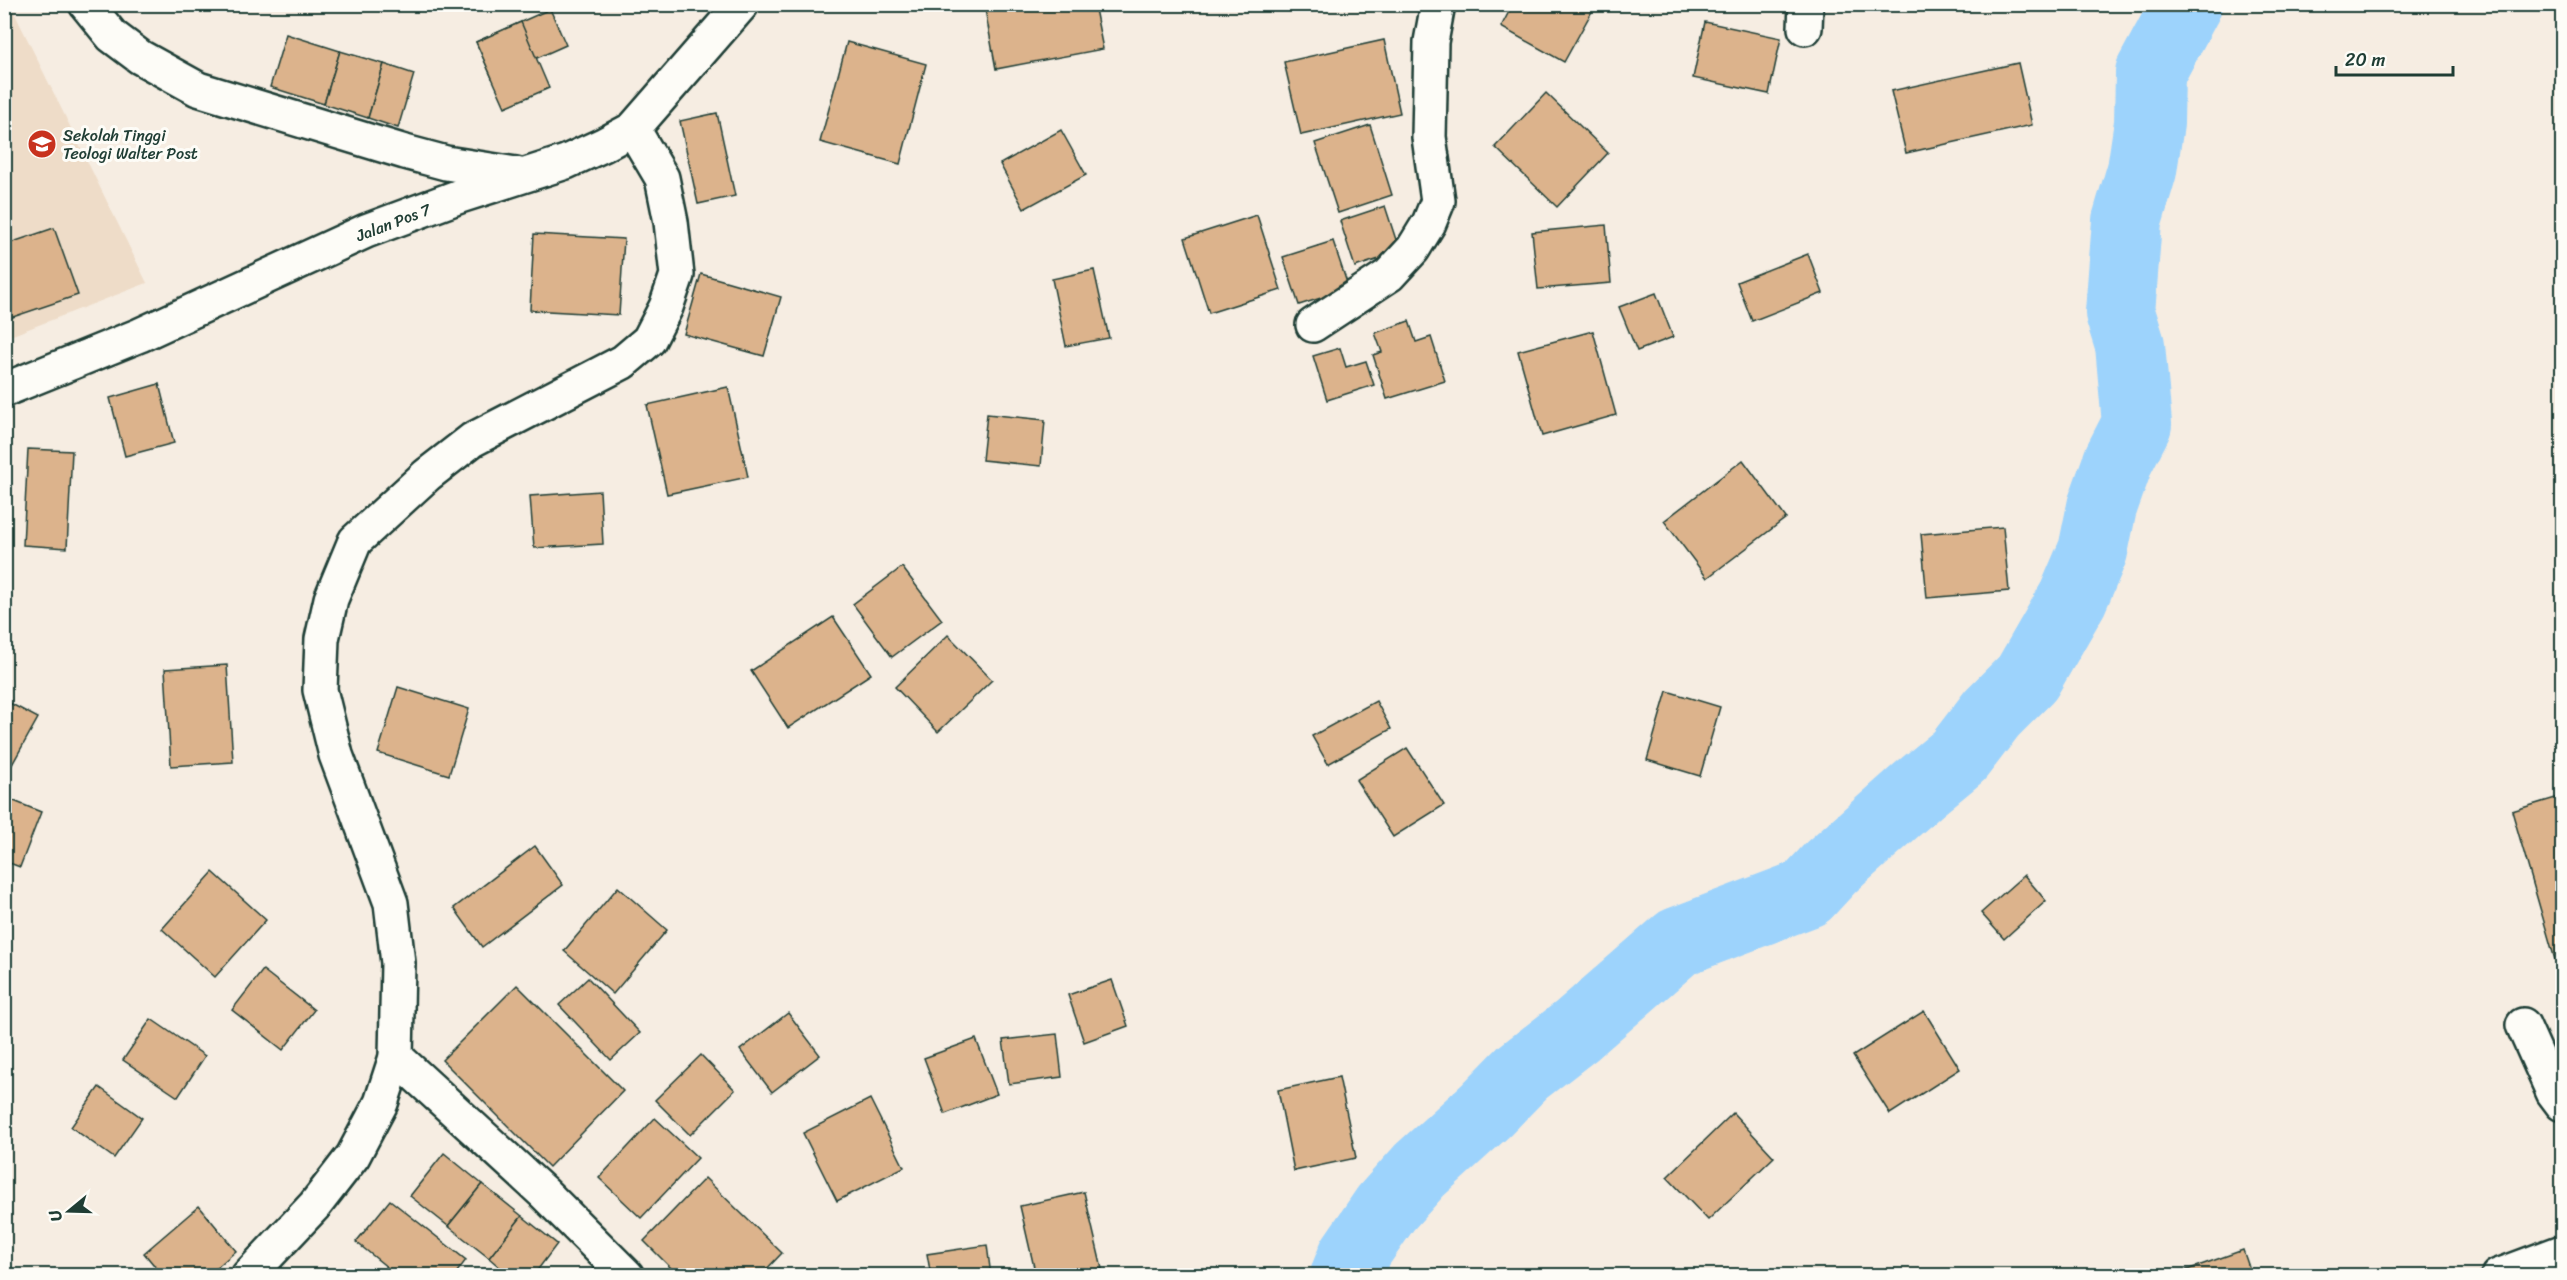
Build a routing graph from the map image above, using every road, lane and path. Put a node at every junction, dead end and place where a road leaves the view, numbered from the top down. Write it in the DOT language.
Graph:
graph roads {
  1 [pos="86,4"];
  2 [pos="742,4"];
  3 [pos="1438,4"];
  4 [pos="633,129"];
  5 [pos="523,175"];
  6 [pos="1313,325"];
  7 [pos="4,390"];
  8 [pos="2523,1024"];
  9 [pos="396,1057"];
  10 [pos="2562,1104"];
  11 [pos="2562,1252"];
  12 [pos="2505,1274"];
  13 [pos="248,1275"];
  14 [pos="627,1275"];
  1 -- 5 [label="street"];
  2 -- 4 [label="street, Jalan Pos 7"];
  3 -- 6 [label="street"];
  4 -- 5 [label="street, Jalan Pos 7"];
  4 -- 9 [label="street"];
  5 -- 7 [label="street, Jalan Pos 7"];
  8 -- 10 [label="street"];
  9 -- 13 [label="street"];
  9 -- 14 [label="street"];
  11 -- 12 [label="street"];
}
